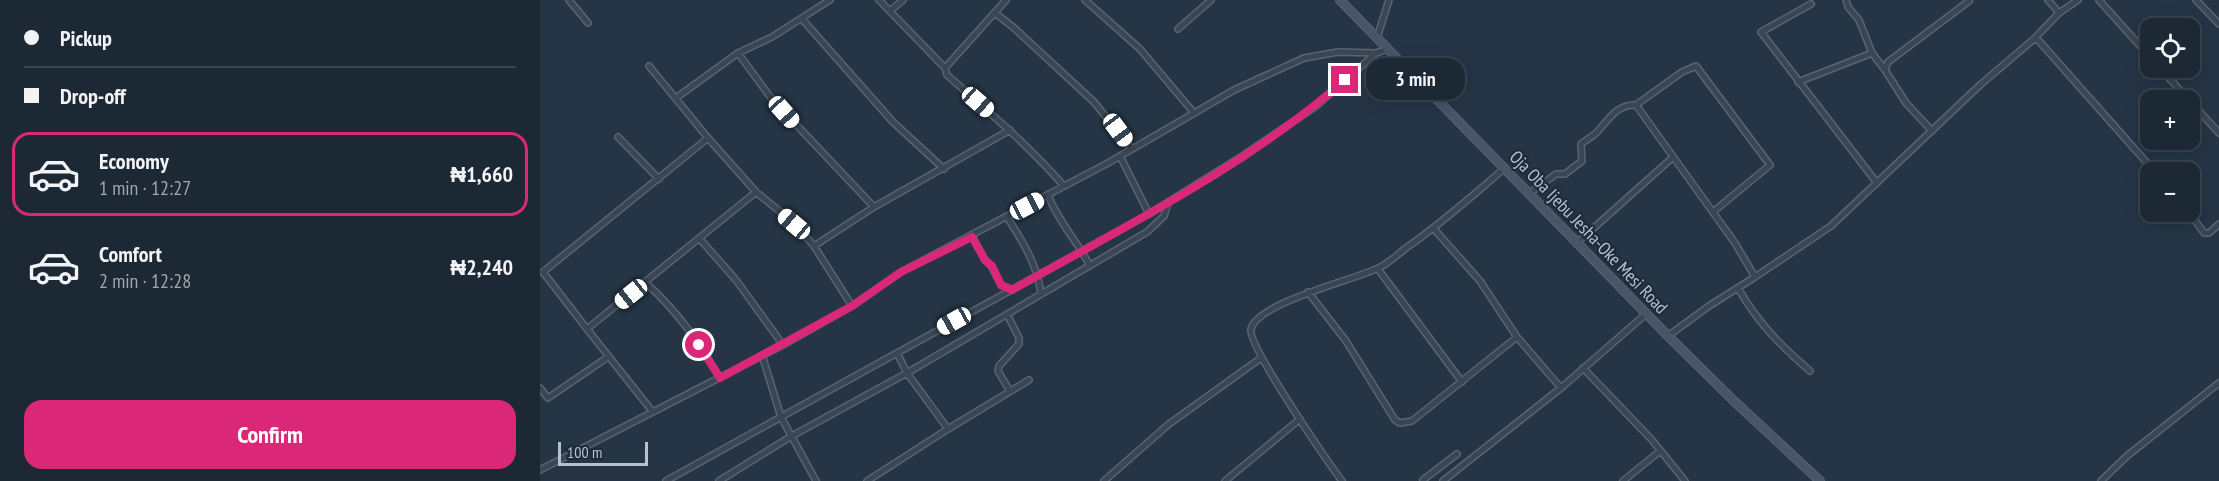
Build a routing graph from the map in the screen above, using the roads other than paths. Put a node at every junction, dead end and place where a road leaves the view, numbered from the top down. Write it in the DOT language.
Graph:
graph roads {
  1 [pos="569,0"];
  2 [pos="830,0"];
  3 [pos="879,0"];
  4 [pos="903,0"];
  5 [pos="1006,0"];
  6 [pos="1085,0"];
  7 [pos="1211,0"];
  8 [pos="1340,0"];
  9 [pos="1389,0"];
  10 [pos="1846,0"];
  11 [pos="2048,0"];
  12 [pos="2078,0"];
  13 [pos="2099,0"];
  14 [pos="2196,0"];
  15 [pos="1970,1"];
  16 [pos="1811,4"];
  17 [pos="890,11"];
  18 [pos="994,13"];
  19 [pos="2059,14"];
  20 [pos="802,19"];
  21 [pos="588,23"];
  22 [pos="2219,24"];
  23 [pos="1178,29"];
  24 [pos="1377,38"];
  25 [pos="2034,39"];
  26 [pos="2140,46"];
  27 [pos="1388,49"];
  28 [pos="738,53"];
  29 [pos="1376,53"];
  30 [pos="1872,53"];
  31 [pos="650,66"];
  32 [pos="945,68"];
  33 [pos="1885,70"];
  34 [pos="2169,78"];
  35 [pos="1798,82"];
  36 [pos="2180,90"];
  37 [pos="676,98"];
  38 [pos="1636,105"];
  39 [pos="2200,112"];
  40 [pos="1194,113"];
  41 [pos="1010,130"];
  42 [pos="1932,131"];
  43 [pos="2219,134"];
  44 [pos="618,137"];
  45 [pos="708,138"];
  46 [pos="1132,149"];
  47 [pos="1120,156"];
  48 [pos="1672,158"];
  49 [pos="2146,162"];
  50 [pos="1505,168"];
  51 [pos="944,169"];
  52 [pos="659,179"];
  53 [pos="1877,183"];
  54 [pos="1064,186"];
  55 [pos="756,192"];
  56 [pos="1530,193"];
  57 [pos="1048,195"];
  58 [pos="1168,203"];
  59 [pos="874,207"];
  60 [pos="1713,212"];
  61 [pos="1149,214"];
  62 [pos="1007,217"];
  63 [pos="2196,222"];
  64 [pos="2219,224"];
  65 [pos="1434,229"];
  66 [pos="972,237"];
  67 [pos="699,238"];
  68 [pos="1578,242"];
  69 [pos="814,246"];
  70 [pos="1082,251"];
  71 [pos="1090,266"];
  72 [pos="1378,269"];
  73 [pos="542,270"];
  74 [pos="1038,275"];
  75 [pos="1755,277"];
  76 [pos="645,282"];
  77 [pos="1738,288"];
  78 [pos="1012,290"];
  79 [pos="1308,292"];
  80 [pos="1041,294"];
  81 [pos="852,306"];
  82 [pos="1647,313"];
  83 [pos="1007,314"];
  84 [pos="587,329"];
  85 [pos="1668,336"];
  86 [pos="1517,337"];
  87 [pos="783,345"];
  88 [pos="897,353"];
  89 [pos="762,355"];
  90 [pos="608,357"];
  91 [pos="1261,358"];
  92 [pos="1583,368"];
  93 [pos="1810,371"];
  94 [pos="906,373"];
  95 [pos="720,378"];
  96 [pos="1029,380"];
  97 [pos="1462,382"];
  98 [pos="2219,382"];
  99 [pos="540,388"];
  100 [pos="1561,388"];
  101 [pos="1010,391"];
  102 [pos="652,411"];
  103 [pos="781,417"];
  104 [pos="1300,419"];
  105 [pos="948,429"];
  106 [pos="790,437"];
  107 [pos="1660,451"];
  108 [pos="1457,454"];
  109 [pos="540,470"];
  110 [pos="722,480"];
  111 [pos="1340,480"];
  112 [pos="666,481"];
  113 [pos="816,481"];
  114 [pos="867,481"];
  115 [pos="1104,481"];
  116 [pos="1225,481"];
  117 [pos="1423,481"];
  118 [pos="1443,481"];
  119 [pos="1623,481"];
  120 [pos="1685,481"];
  121 [pos="1820,481"];
  122 [pos="2101,481"];
  1 -- 21 [label="street"];
  2 -- 20 [label="street"];
  3 -- 17 [label="street"];
  4 -- 17 [label="street"];
  5 -- 18 [label="street"];
  6 -- 40 [label="street"];
  7 -- 23 [label="street"];
  8 -- 24 [label="main road, Oja Oba Ijebu Jesha-Oke Mesi Road"];
  9 -- 24 [label="street"];
  10 -- 30 [label="street"];
  11 -- 19 [label="street"];
  12 -- 19 [label="street"];
  13 -- 26 [label="street"];
  14 -- 22 [label="street"];
  15 -- 33 [label="street"];
  16 -- 35 [label="street"];
  17 -- 32 [label="street"];
  18 -- 32 [label="street"];
  18 -- 46 [label="street"];
  19 -- 25 [label="street"];
  20 -- 28 [label="street"];
  20 -- 51 [label="street"];
  24 -- 27 [label="main road, Oja Oba Ijebu Jesha-Oke Mesi Road"];
  25 -- 42 [label="street"];
  25 -- 49 [label="street"];
  27 -- 29 [label="street"];
  27 -- 50 [label="main road, Oja Oba Ijebu Jesha-Oke Mesi Road"];
  28 -- 37 [label="street"];
  28 -- 59 [label="street"];
  29 -- 40 [label="street"];
  29 -- 58 [label="street"];
  30 -- 33 [label="street"];
  30 -- 35 [label="street"];
  31 -- 37 [label="street"];
  32 -- 41 [label="street"];
  33 -- 42 [label="street"];
  34 -- 36 [label="street"];
  35 -- 53 [label="street"];
  37 -- 45 [label="street"];
  38 -- 48 [label="street"];
  38 -- 56 [label="street"];
  38 -- 60 [label="street"];
  39 -- 43 [label="street"];
  40 -- 46 [label="street"];
  41 -- 51 [label="street"];
  41 -- 54 [label="street"];
  42 -- 53 [label="street"];
  44 -- 52 [label="street"];
  45 -- 52 [label="street"];
  45 -- 55 [label="street"];
  46 -- 47 [label="street"];
  47 -- 54 [label="street"];
  47 -- 61 [label="street"];
  48 -- 60 [label="street"];
  48 -- 68 [label="street"];
  50 -- 56 [label="main road, Oja Oba Ijebu Jesha-Oke Mesi Road"];
  50 -- 65 [label="street"];
  51 -- 59 [label="street"];
  52 -- 73 [label="street"];
  53 -- 75 [label="street"];
  54 -- 57 [label="street"];
  55 -- 67 [label="street"];
  55 -- 69 [label="street"];
  56 -- 68 [label="main road, Oja Oba Ijebu Jesha-Oke Mesi Road"];
  57 -- 62 [label="street"];
  57 -- 70 [label="street"];
  58 -- 61 [label="street"];
  58 -- 71 [label="street"];
  59 -- 69 [label="street"];
  60 -- 75 [label="street"];
  61 -- 70 [label="street"];
  62 -- 66 [label="street"];
  62 -- 74 [label="street"];
  63 -- 64 [label="street"];
  65 -- 72 [label="street"];
  65 -- 86 [label="street"];
  66 -- 78 [label="street"];
  66 -- 81 [label="street"];
  67 -- 76 [label="street"];
  67 -- 87 [label="street"];
  68 -- 82 [label="main road, Oja Oba Ijebu Jesha-Oke Mesi Road"];
  69 -- 81 [label="street"];
  70 -- 71 [label="street"];
  70 -- 74 [label="street"];
  71 -- 80 [label="street"];
  72 -- 79 [label="street"];
  72 -- 97 [label="street"];
  73 -- 84 [label="street"];
  74 -- 78 [label="street"];
  74 -- 80 [label="street"];
  75 -- 77 [label="street"];
  76 -- 84 [label="street"];
  76 -- 95 [label="street"];
  77 -- 85 [label="street"];
  77 -- 93 [label="street"];
  78 -- 88 [label="street"];
  79 -- 91 [label="street"];
  79 -- 97 [label="street"];
  80 -- 83 [label="street"];
  81 -- 87 [label="street"];
  82 -- 85 [label="main road, Oja Oba Ijebu Jesha-Oke Mesi Road"];
  82 -- 92 [label="street"];
  83 -- 94 [label="street"];
  83 -- 101 [label="street"];
  84 -- 90 [label="street"];
  85 -- 121 [label="main road, Oja Oba Ijebu Jesha-Oke Mesi Road"];
  86 -- 97 [label="street"];
  86 -- 100 [label="street"];
  87 -- 89 [label="street"];
  88 -- 94 [label="street"];
  88 -- 103 [label="street"];
  89 -- 95 [label="street"];
  89 -- 103 [label="street"];
  90 -- 99 [label="street"];
  90 -- 102 [label="street"];
  91 -- 104 [label="street"];
  91 -- 115 [label="street"];
  92 -- 100 [label="street"];
  92 -- 107 [label="street"];
  94 -- 105 [label="street"];
  94 -- 106 [label="street"];
  95 -- 102 [label="street"];
  96 -- 101 [label="street"];
  98 -- 122 [label="street"];
  100 -- 118 [label="street"];
  101 -- 105 [label="street"];
  102 -- 109 [label="street"];
  103 -- 106 [label="street"];
  103 -- 112 [label="street"];
  104 -- 111 [label="street"];
  104 -- 116 [label="street"];
  105 -- 114 [label="street"];
  106 -- 110 [label="street"];
  106 -- 113 [label="street"];
  107 -- 119 [label="street"];
  107 -- 120 [label="street"];
  108 -- 117 [label="street"];
}
